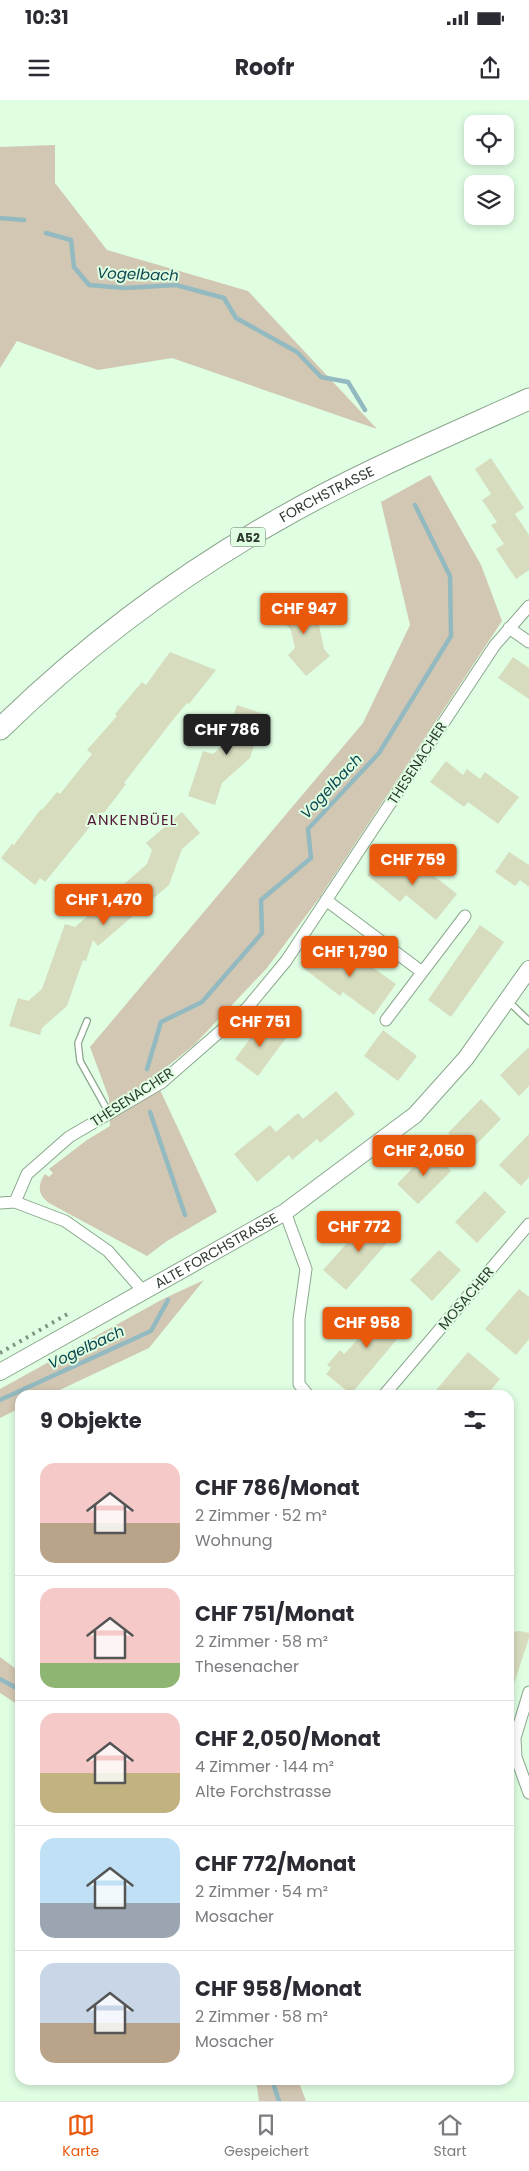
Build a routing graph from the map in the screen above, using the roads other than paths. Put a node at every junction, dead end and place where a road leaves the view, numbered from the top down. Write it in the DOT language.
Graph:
graph roads {
  1 [pos="529,388"];
  2 [pos="529,399"];
  3 [pos="529,606"];
  4 [pos="509,628"];
  5 [pos="529,642"];
  6 [pos="0,714"];
  7 [pos="0,729"];
  8 [pos="326,900"];
  9 [pos="464,916"];
  10 [pos="529,969"];
  11 [pos="422,972"];
  12 [pos="507,1000"];
  13 [pos="386,1020"];
  14 [pos="87,1021"];
  15 [pos="529,1021"];
  16 [pos="109,1113"];
  17 [pos="15,1202"];
  18 [pos="0,1203"];
  19 [pos="285,1212"];
  20 [pos="529,1224"];
  21 [pos="143,1292"];
  22 [pos="0,1372"];
  23 [pos="304,1390"];
  24 [pos="388,1390"];
  25 [pos="529,1692"];
  26 [pos="516,1757"];
  27 [pos="514,1760"];
  28 [pos="529,1793"];
  1 -- 6 [label="highway, FORCHSTRASSE / A52"];
  2 -- 7 [label="highway, FORCHSTRASSE / A52"];
  3 -- 4 [label="street, THESENACHER"];
  4 -- 5 [label="street"];
  4 -- 8 [label="street, THESENACHER"];
  8 -- 11 [label="street"];
  8 -- 16 [label="street, THESENACHER"];
  9 -- 11 [label="street"];
  10 -- 12 [label="street, ALTE FORCHSTRASSE"];
  11 -- 13 [label="street"];
  12 -- 15 [label="lane"];
  12 -- 19 [label="street, ALTE FORCHSTRASSE"];
  14 -- 16 [label="lane"];
  16 -- 17 [label="street, THESENACHER"];
  17 -- 18 [label="street"];
  17 -- 21 [label="street"];
  19 -- 21 [label="street, ALTE FORCHSTRASSE"];
  19 -- 23 [label="street"];
  20 -- 24 [label="street, MOSACHER"];
  21 -- 22 [label="street, ALTE FORCHSTRASSE"];
  25 -- 26 [label="street"];
  26 -- 27 [label="lane"];
  26 -- 28 [label="street"];
}
